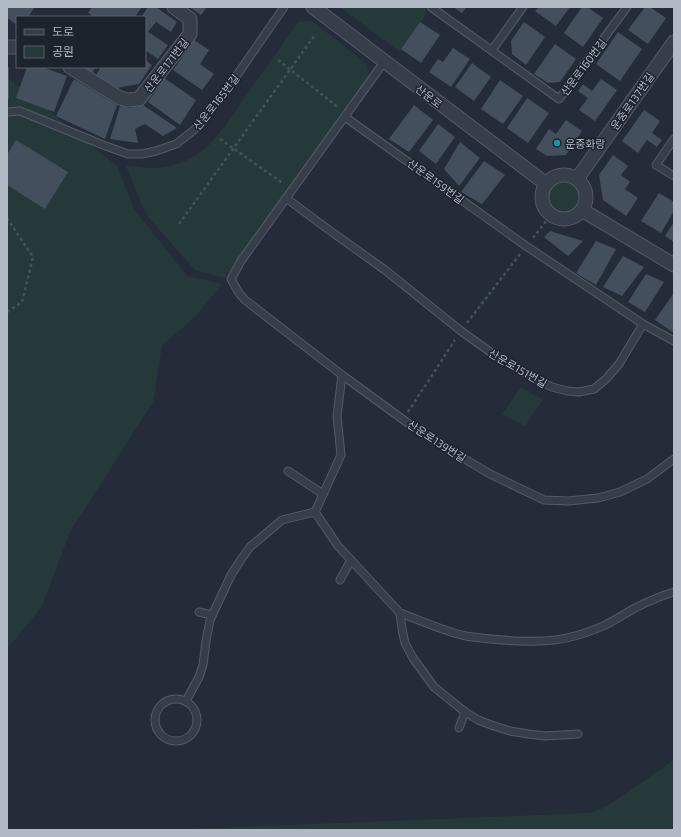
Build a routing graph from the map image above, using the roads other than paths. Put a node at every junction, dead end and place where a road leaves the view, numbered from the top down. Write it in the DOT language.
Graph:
graph roads {
  1 [pos="174,7"];
  2 [pos="284,7"];
  3 [pos="313,7"];
  4 [pos="431,7"];
  5 [pos="523,7"];
  6 [pos="627,7"];
  7 [pos="674,42"];
  8 [pos="492,50"];
  9 [pos="384,62"];
  10 [pos="72,68"];
  11 [pos="7,112"];
  12 [pos="345,117"];
  13 [pos="674,140"];
  14 [pos="674,176"];
  15 [pos="577,179"];
  16 [pos="546,184"];
  17 [pos="286,198"];
  18 [pos="582,210"];
  19 [pos="674,265"];
  20 [pos="643,324"];
  21 [pos="674,341"];
  22 [pos="342,375"];
  23 [pos="674,459"];
  24 [pos="288,471"];
  25 [pos="323,494"];
  26 [pos="315,512"];
  27 [pos="351,560"];
  28 [pos="340,580"];
  29 [pos="674,592"];
  30 [pos="199,612"];
  31 [pos="400,613"];
  32 [pos="212,615"];
  33 [pos="186,701"];
  34 [pos="464,712"];
  35 [pos="459,728"];
  36 [pos="578,734"];
  1 -- 10 [label="street, 산운로171번길"];
  2 -- 11 [label="lane, 산운로165번길"];
  3 -- 9 [label="street, 산운로"];
  4 -- 8 [label="lane, 산운로160번길"];
  5 -- 8 [label="lane"];
  6 -- 8 [label="lane, 산운로160번길"];
  7 -- 15 [label="street, 운중로137번길"];
  9 -- 12 [label="lane"];
  9 -- 16 [label="street, 산운로"];
  12 -- 17 [label="lane"];
  12 -- 20 [label="lane, 산운로159번길"];
  13 -- 14 [label="lane"];
  15 -- 16 [label="street"];
  15 -- 18 [label="street"];
  16 -- 18 [label="street"];
  17 -- 20 [label="lane, 산운로151번길"];
  17 -- 22 [label="lane, 산운로139번길"];
  18 -- 19 [label="street"];
  20 -- 21 [label="lane"];
  22 -- 23 [label="lane, 산운로139번길"];
  22 -- 25 [label="lane"];
  24 -- 25 [label="lane"];
  25 -- 26 [label="lane"];
  26 -- 27 [label="lane"];
  26 -- 32 [label="lane"];
  27 -- 28 [label="lane"];
  27 -- 31 [label="lane"];
  29 -- 31 [label="lane"];
  30 -- 32 [label="lane"];
  31 -- 34 [label="lane"];
  32 -- 33 [label="lane"];
  33 -- 33 [label="lane"];
  34 -- 35 [label="lane"];
  34 -- 36 [label="lane"];
}
